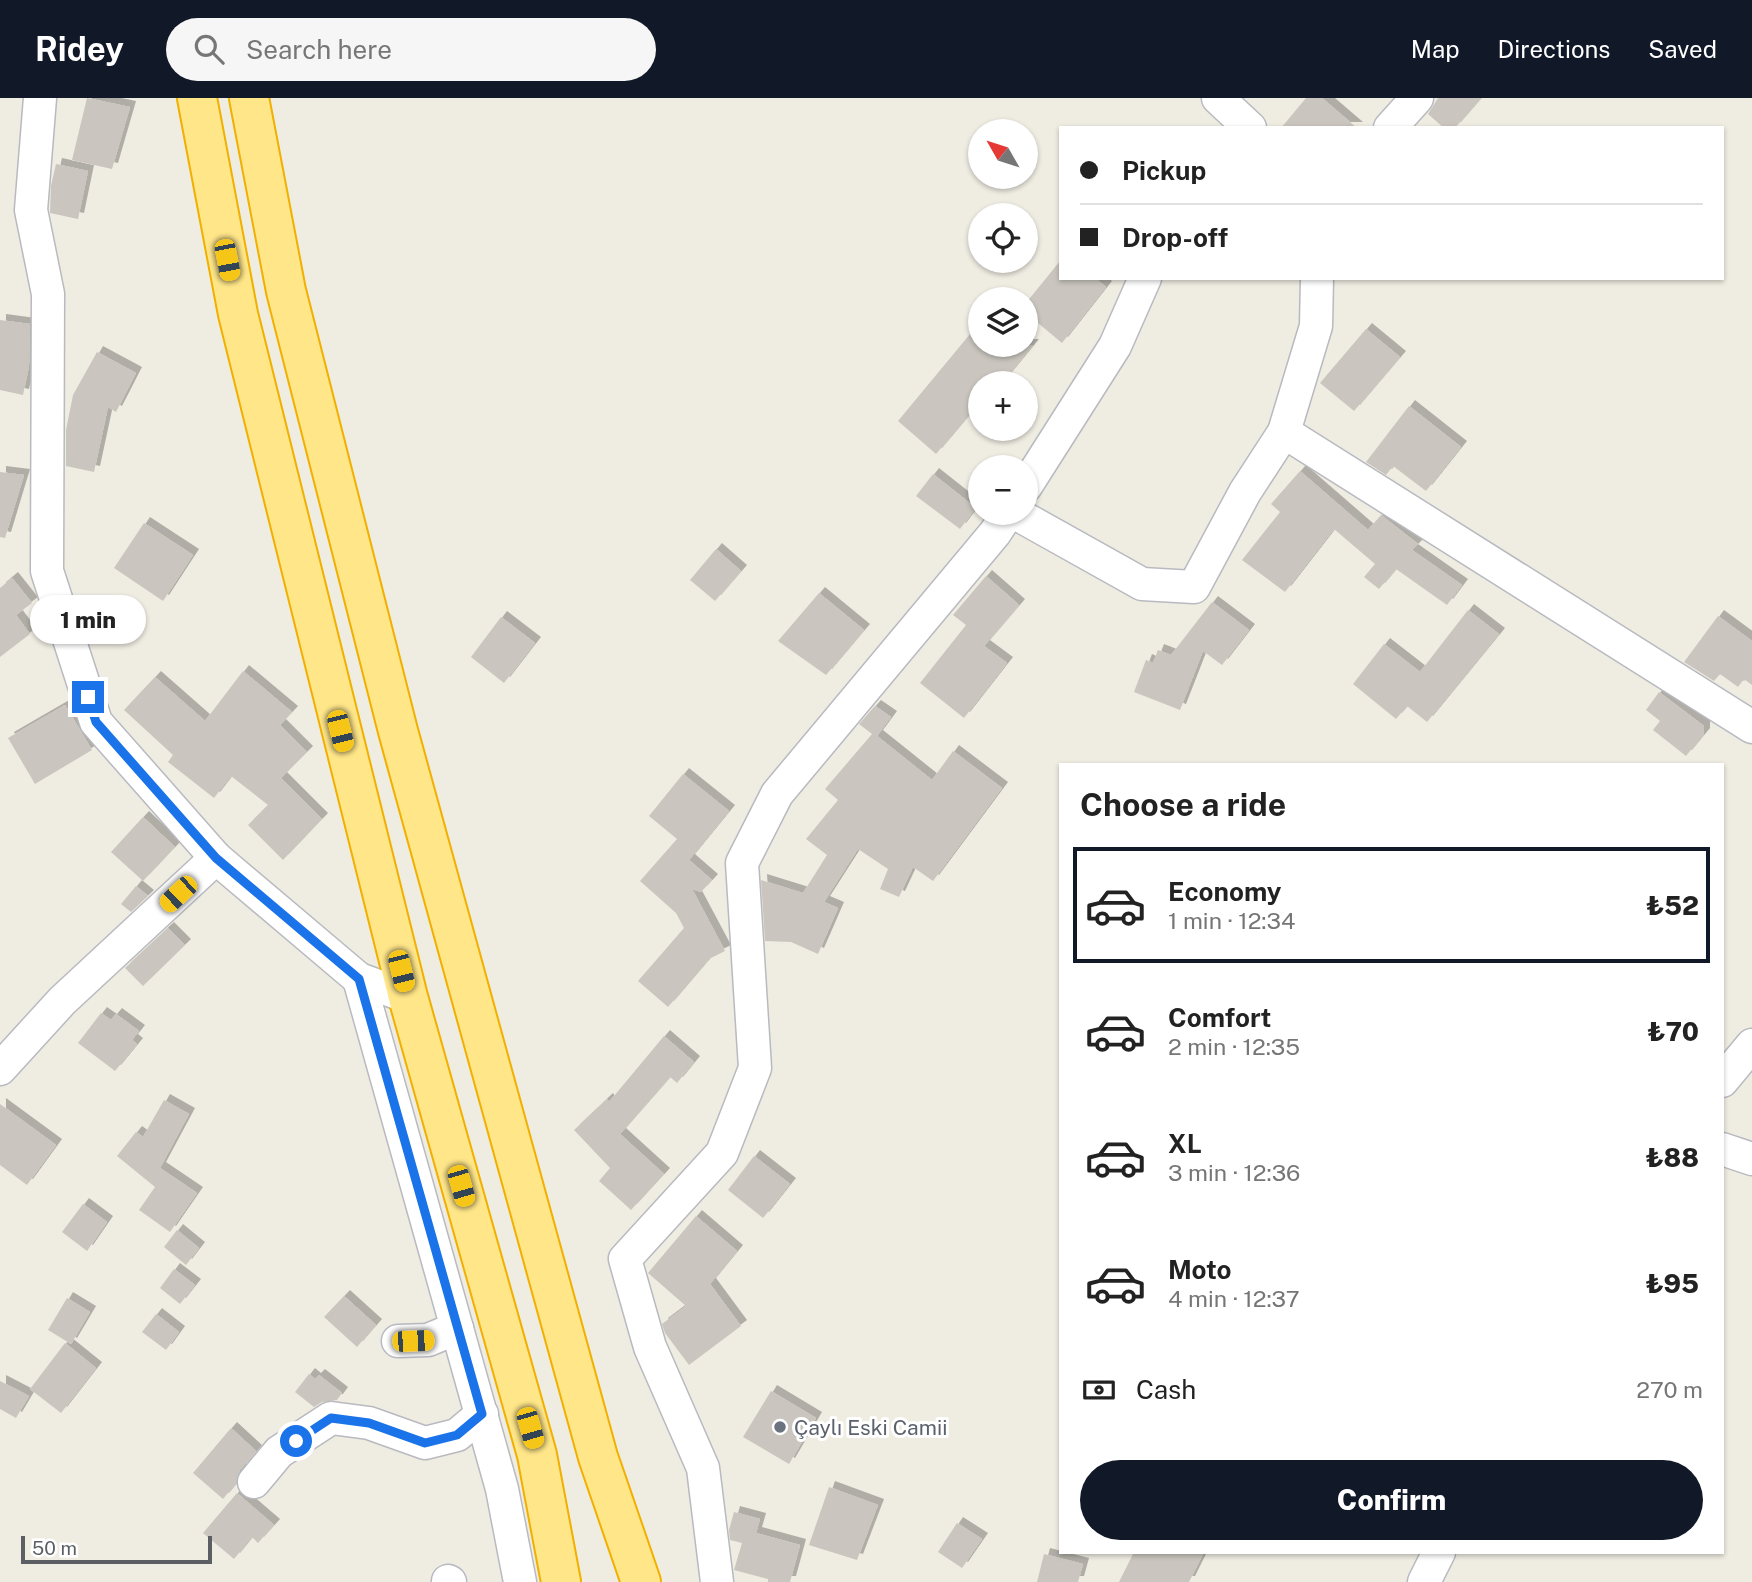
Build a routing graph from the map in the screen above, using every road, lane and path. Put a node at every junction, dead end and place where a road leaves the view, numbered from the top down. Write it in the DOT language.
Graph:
graph roads {
  1 [pos="40,98"];
  2 [pos="197,98"];
  3 [pos="249,98"];
  4 [pos="1418,98"];
  5 [pos="1220,107"];
  6 [pos="1247,126"];
  7 [pos="1392,126"];
  8 [pos="1144,280"];
  9 [pos="1317,280"];
  10 [pos="1283,432"];
  11 [pos="1038,467"];
  12 [pos="1000,525"];
  13 [pos="1036,525"];
  14 [pos="1752,727"];
  15 [pos="216,858"];
  16 [pos="359,979"];
  17 [pos="408,998"];
  18 [pos="1752,1045"];
  19 [pos="0,1069"];
  20 [pos="1724,1079"];
  21 [pos="1724,1150"];
  22 [pos="1752,1158"];
  23 [pos="457,1328"];
  24 [pos="398,1341"];
  25 [pos="482,1414"];
  26 [pos="254,1482"];
  27 [pos="1438,1554"];
  28 [pos="520,1582"];
  29 [pos="561,1582"];
  30 [pos="641,1582"];
  31 [pos="717,1582"];
  32 [pos="1424,1582"];
  1 -- 15 [label="street"];
  2 -- 17 [label="highway"];
  3 -- 30 [label="highway"];
  4 -- 7 [label="street"];
  5 -- 6 [label="street"];
  8 -- 11 [label="street"];
  9 -- 10 [label="street"];
  10 -- 13 [label="street"];
  10 -- 14 [label="street"];
  12 -- 31 [label="street"];
  15 -- 16 [label="street"];
  15 -- 19 [label="street"];
  16 -- 17 [label="street"];
  16 -- 23 [label="street"];
  17 -- 29 [label="highway"];
  18 -- 20 [label="street"];
  21 -- 22 [label="street"];
  23 -- 24 [label="street"];
  23 -- 25 [label="street"];
  25 -- 26 [label="street"];
  25 -- 28 [label="street"];
  27 -- 32 [label="street"];
}
